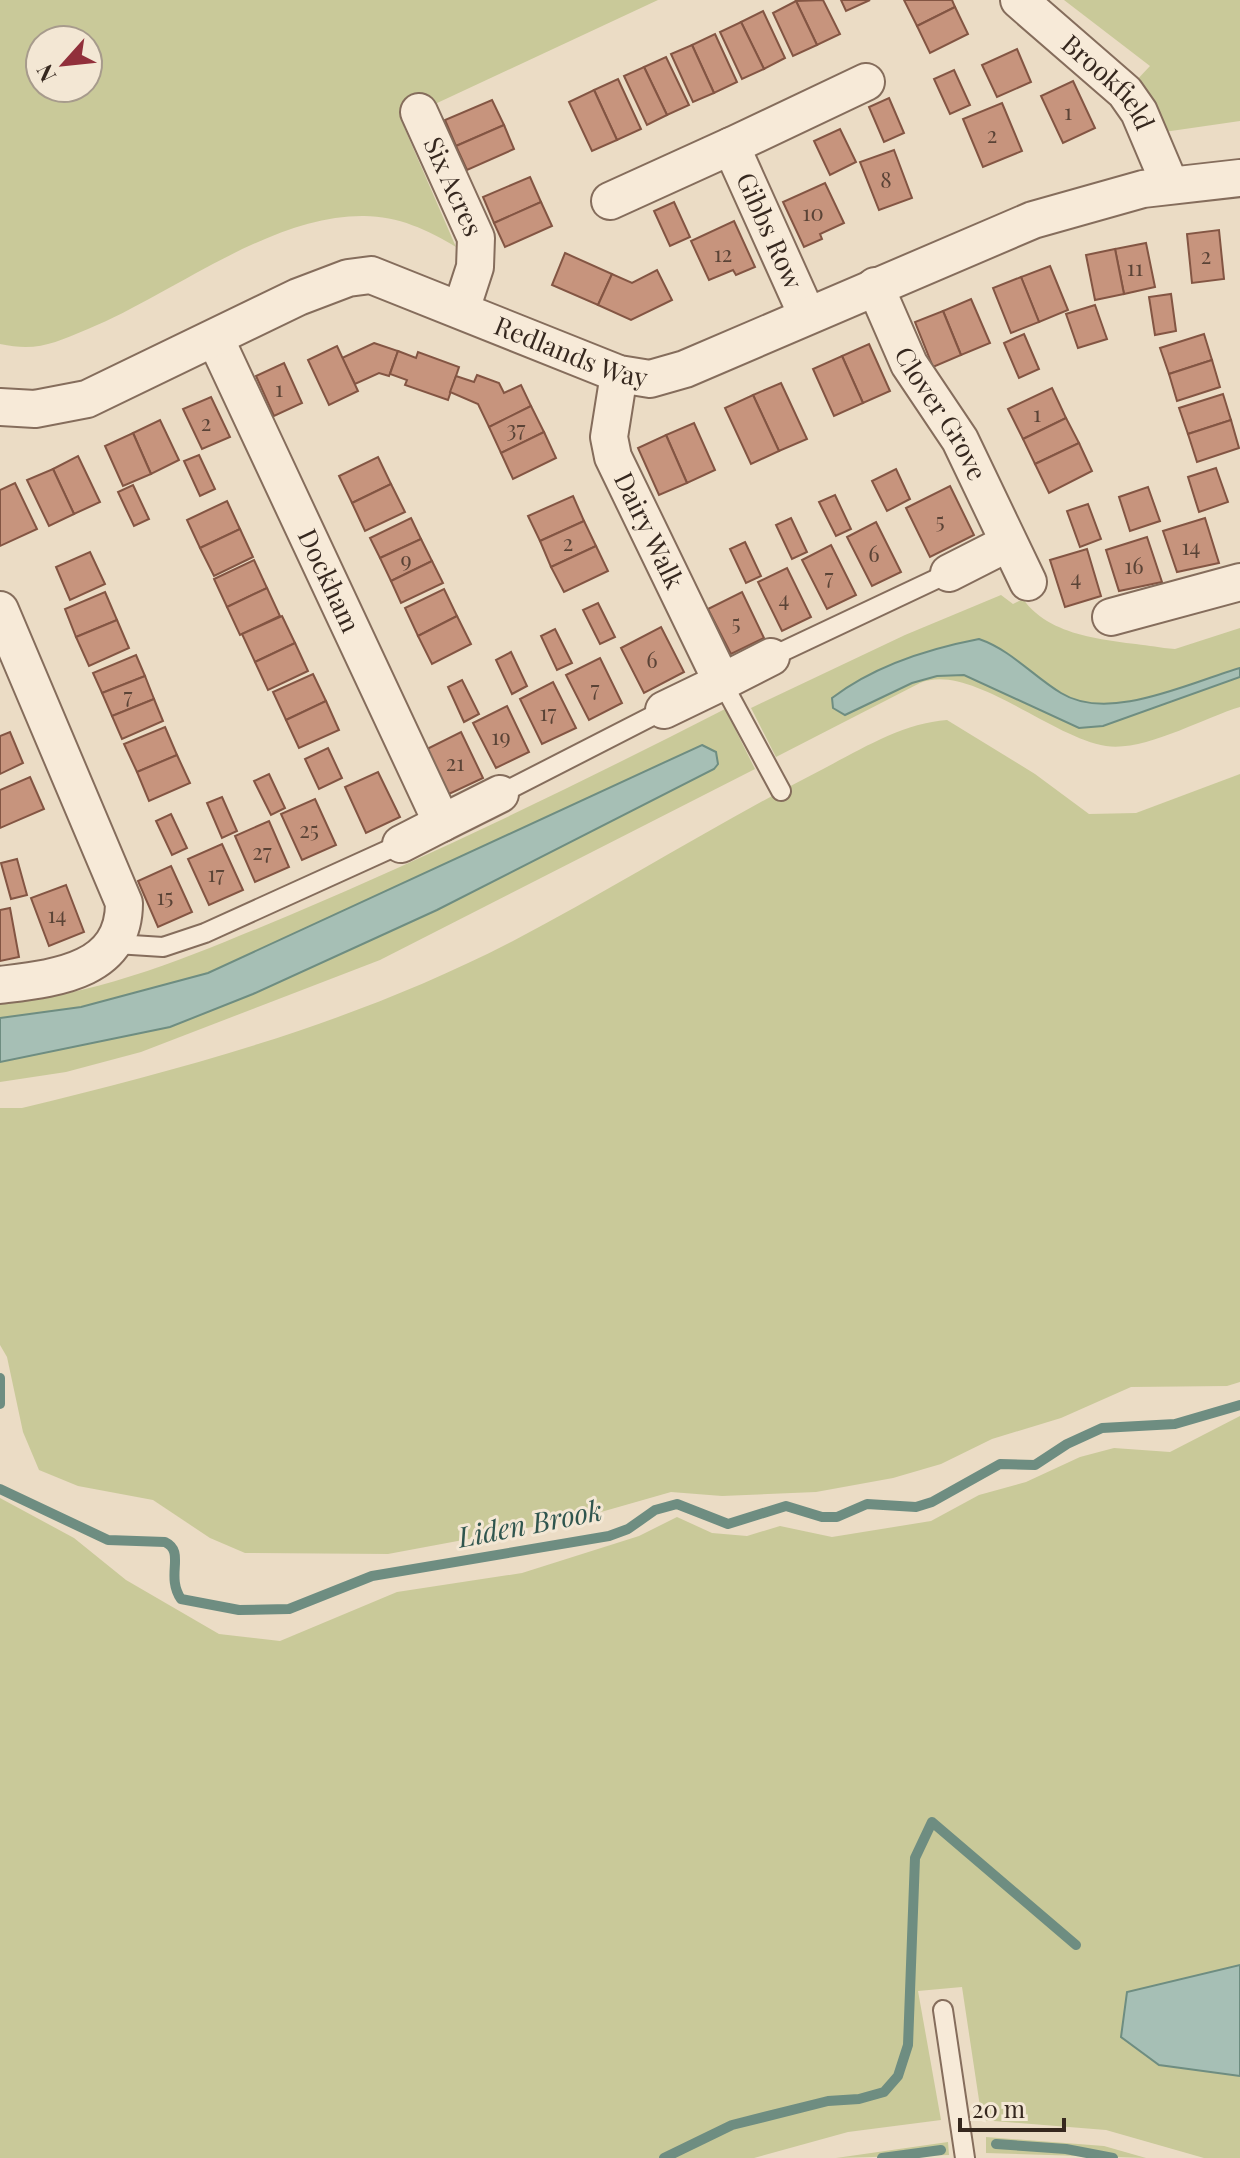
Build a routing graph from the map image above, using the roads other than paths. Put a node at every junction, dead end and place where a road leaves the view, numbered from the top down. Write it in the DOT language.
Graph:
graph roads {
  1 [pos="1019,0"];
  2 [pos="866,82"];
  3 [pos="419,112"];
  4 [pos="731,146"];
  5 [pos="1240,178"];
  6 [pos="1170,185"];
  7 [pos="610,201"];
  8 [pos="875,286"];
  9 [pos="461,310"];
  10 [pos="807,315"];
  11 [pos="215,338"];
  12 [pos="619,374"];
  13 [pos="0,407"];
  14 [pos="1008,543"];
  15 [pos="949,573"];
  16 [pos="1028,582"];
  17 [pos="1240,582"];
  18 [pos="0,610"];
  19 [pos="1111,617"];
  20 [pos="771,657"];
  21 [pos="722,682"];
  22 [pos="664,710"];
  23 [pos="781,791"];
  24 [pos="500,794"];
  25 [pos="442,823"];
  26 [pos="401,844"];
  27 [pos="116,944"];
  28 [pos="0,985"];
  29 [pos="943,2010"];
  30 [pos="965,2158"];
  1 -- 6 [label="street, Brookfield"];
  2 -- 4 [label="street, Gibbs Row"];
  3 -- 9 [label="street, Six Acres"];
  4 -- 7 [label="street, Gibbs Row"];
  4 -- 10 [label="street, Gibbs Row"];
  5 -- 6 [label="street, Redlands Way"];
  6 -- 8 [label="street, Redlands Way"];
  8 -- 10 [label="street, Redlands Way"];
  8 -- 14 [label="street, Clover Grove"];
  9 -- 11 [label="street, Redlands Way"];
  9 -- 12 [label="street, Redlands Way"];
  10 -- 12 [label="street, Redlands Way"];
  11 -- 13 [label="street, Redlands Way"];
  11 -- 25 [label="street, Dockham"];
  12 -- 21 [label="street, Dairy Walk"];
  14 -- 15 [label="street"];
  14 -- 16 [label="street, Clover Grove"];
  15 -- 20 [label="lane"];
  17 -- 19 [label="street"];
  18 -- 27 [label="street"];
  20 -- 21 [label="street"];
  21 -- 22 [label="street"];
  21 -- 23 [label="lane"];
  22 -- 24 [label="lane"];
  24 -- 25 [label="street"];
  25 -- 26 [label="street"];
  26 -- 27 [label="lane"];
  27 -- 28 [label="street"];
  29 -- 30 [label="lane"];
}
